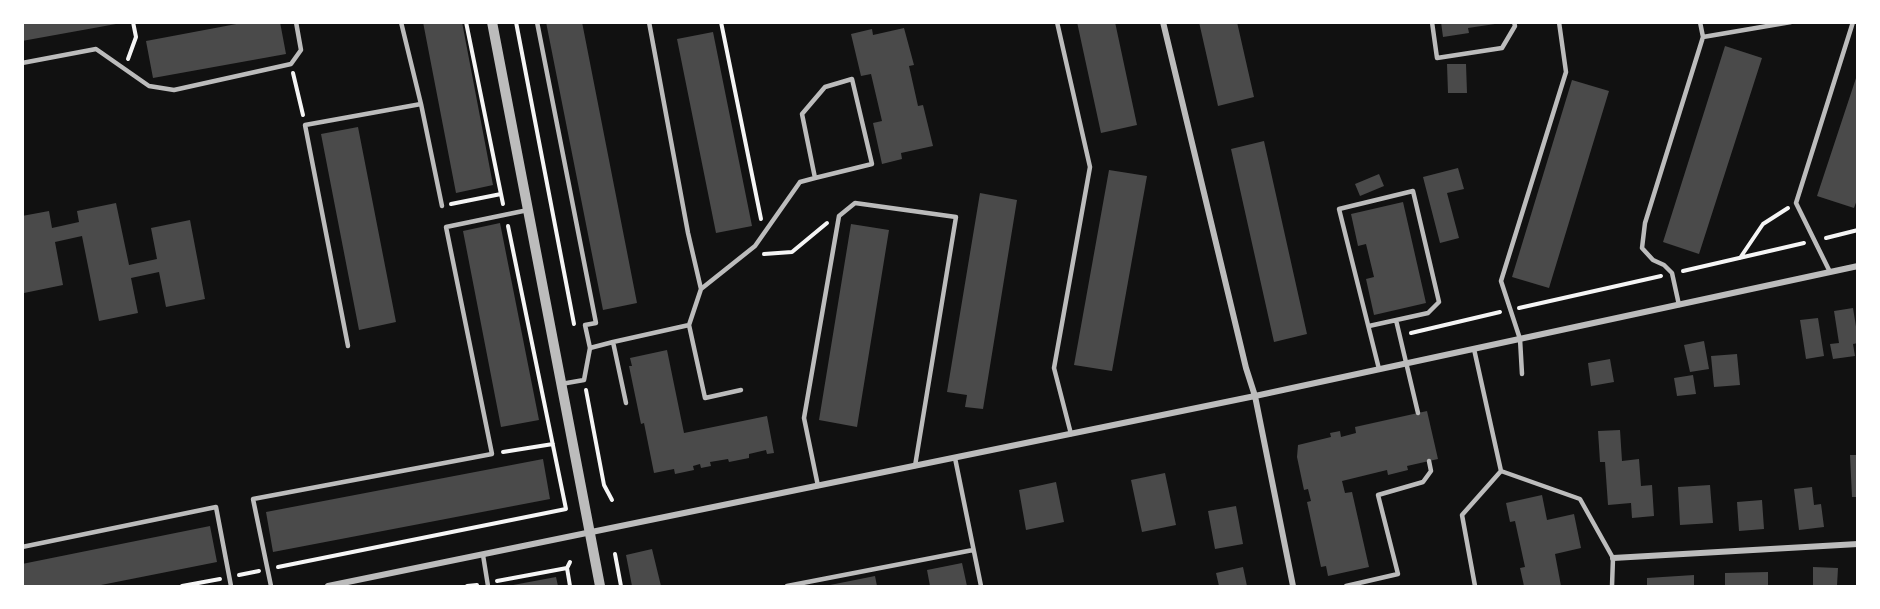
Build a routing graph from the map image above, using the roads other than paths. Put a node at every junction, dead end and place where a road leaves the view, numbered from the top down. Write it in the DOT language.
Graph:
graph roads {
  1 [pos="296,22"];
  2 [pos="402,22"];
  3 [pos="492,22"];
  4 [pos="537,22"];
  5 [pos="649,22"];
  6 [pos="1057,22"];
  7 [pos="1163,22"];
  8 [pos="1432,22"];
  9 [pos="1514,22"];
  10 [pos="1559,22"];
  11 [pos="1700,22"];
  12 [pos="1791,22"];
  13 [pos="1853,22"];
  14 [pos="1769,25"];
  15 [pos="1703,37"];
  16 [pos="22,63"];
  17 [pos="421,104"];
  18 [pos="815,178"];
  19 [pos="442,206"];
  20 [pos="528,210"];
  21 [pos="1857,266"];
  22 [pos="1830,272"];
  23 [pos="701,289"];
  24 [pos="1679,305"];
  25 [pos="1396,320"];
  26 [pos="689,325"];
  27 [pos="1369,326"];
  28 [pos="1520,339"];
  29 [pos="613,342"];
  30 [pos="348,346"];
  31 [pos="590,348"];
  32 [pos="1474,349"];
  33 [pos="1406,363"];
  34 [pos="1379,369"];
  35 [pos="1522,374"];
  36 [pos="561,384"];
  37 [pos="741,390"];
  38 [pos="1256,396"];
  39 [pos="626,403"];
  40 [pos="1418,413"];
  41 [pos="1071,434"];
  42 [pos="955,458"];
  43 [pos="1429,461"];
  44 [pos="915,466"];
  45 [pos="1501,471"];
  46 [pos="818,486"];
  47 [pos="590,533"];
  48 [pos="1857,544"];
  49 [pos="22,547"];
  50 [pos="973,550"];
  51 [pos="483,555"];
  52 [pos="1613,558"];
  53 [pos="487,585"];
  54 [pos="231,586"];
  55 [pos="271,586"];
  56 [pos="328,586"];
  57 [pos="600,586"];
  58 [pos="787,586"];
  59 [pos="981,586"];
  60 [pos="1293,586"];
  61 [pos="1346,586"];
  62 [pos="1475,586"];
  63 [pos="1612,586"];
  1 -- 16 [label="lane"];
  2 -- 17 [label="lane"];
  3 -- 20 [label="street"];
  4 -- 31 [label="lane"];
  5 -- 23 [label="lane"];
  6 -- 41 [label="lane"];
  7 -- 38 [label="street"];
  8 -- 9 [label="lane"];
  10 -- 28 [label="lane"];
  11 -- 15 [label="lane"];
  12 -- 14 [label="lane"];
  13 -- 22 [label="lane"];
  14 -- 15 [label="lane"];
  15 -- 24 [label="lane"];
  17 -- 19 [label="lane"];
  17 -- 30 [label="lane"];
  18 -- 18 [label="lane"];
  18 -- 23 [label="lane"];
  20 -- 36 [label="street"];
  20 -- 55 [label="lane"];
  21 -- 22 [label="street"];
  22 -- 24 [label="street"];
  23 -- 26 [label="lane"];
  24 -- 28 [label="street"];
  25 -- 27 [label="lane"];
  25 -- 27 [label="lane"];
  25 -- 33 [label="lane"];
  26 -- 29 [label="lane"];
  26 -- 37 [label="lane"];
  27 -- 34 [label="lane"];
  28 -- 32 [label="street"];
  28 -- 35 [label="lane"];
  29 -- 31 [label="lane"];
  29 -- 39 [label="lane"];
  31 -- 36 [label="lane"];
  32 -- 33 [label="street"];
  32 -- 45 [label="lane"];
  33 -- 34 [label="street"];
  33 -- 40 [label="lane"];
  34 -- 38 [label="street"];
  36 -- 47 [label="street"];
  38 -- 41 [label="street"];
  38 -- 60 [label="street"];
  41 -- 42 [label="street"];
  42 -- 44 [label="street"];
  42 -- 50 [label="lane"];
  43 -- 61 [label="lane"];
  44 -- 46 [label="street"];
  44 -- 46 [label="lane"];
  45 -- 52 [label="lane"];
  45 -- 62 [label="lane"];
  46 -- 47 [label="street"];
  47 -- 51 [label="street"];
  47 -- 57 [label="street"];
  48 -- 52 [label="street"];
  49 -- 54 [label="lane"];
  50 -- 58 [label="lane"];
  50 -- 59 [label="lane"];
  51 -- 53 [label="lane"];
  51 -- 56 [label="street"];
  52 -- 63 [label="lane"];
}
